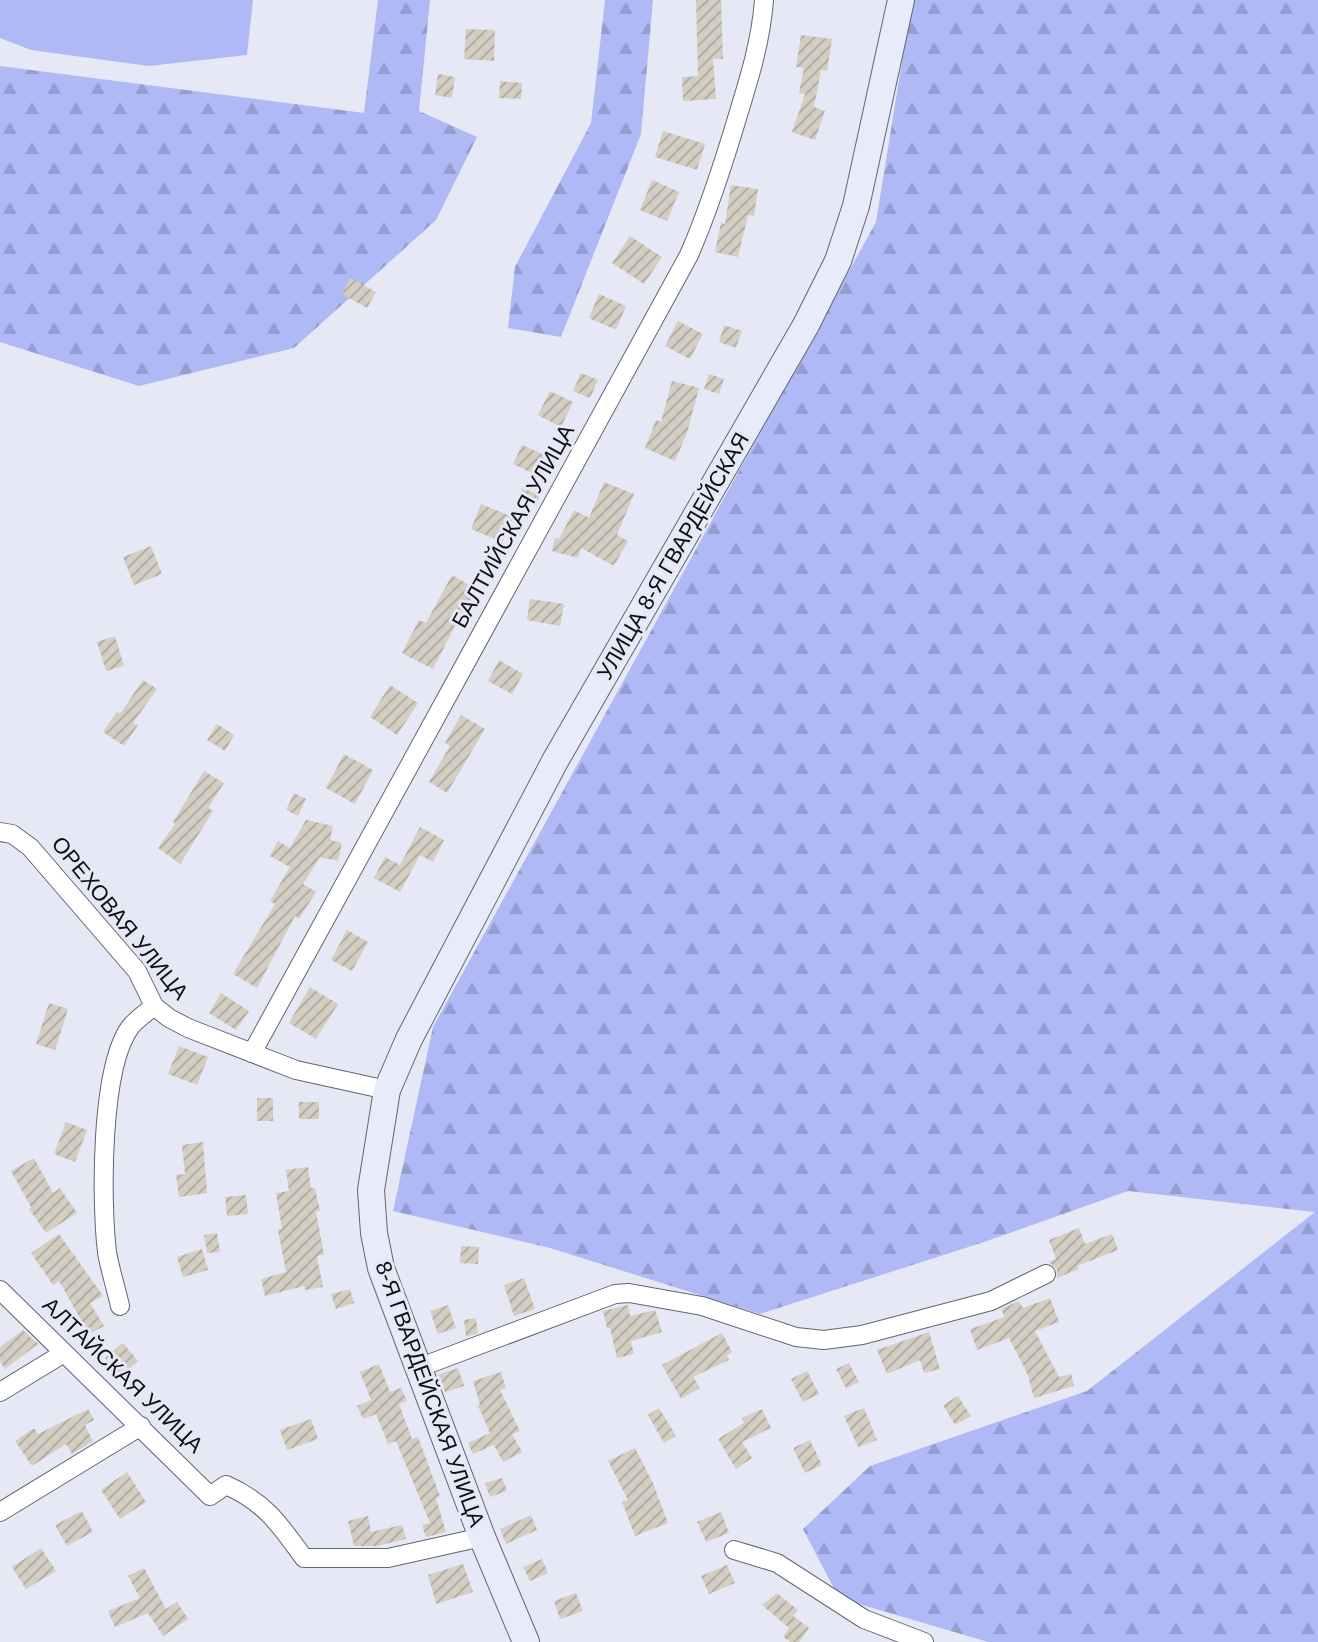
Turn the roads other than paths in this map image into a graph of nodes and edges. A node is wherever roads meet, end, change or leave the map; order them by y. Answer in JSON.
{"nodes":[{"id":1,"x":764,"y":0,"type":"edge"},
{"id":2,"x":901,"y":0,"type":"edge"},
{"id":3,"x":0,"y":832,"type":"edge"},
{"id":4,"x":154,"y":1006,"type":"junction"},
{"id":5,"x":252,"y":1053,"type":"junction"},
{"id":6,"x":387,"y":1090,"type":"junction"},
{"id":7,"x":1046,"y":1274,"type":"dead end"},
{"id":8,"x":0,"y":1290,"type":"edge"},
{"id":9,"x":120,"y":1306,"type":"dead end"},
{"id":10,"x":64,"y":1353,"type":"junction"},
{"id":11,"x":418,"y":1368,"type":"junction"},
{"id":12,"x":0,"y":1392,"type":"edge"},
{"id":13,"x":141,"y":1426,"type":"junction"},
{"id":14,"x":0,"y":1512,"type":"edge"},
{"id":15,"x":482,"y":1537,"type":"junction"},
{"id":16,"x":734,"y":1550,"type":"dead end"},
{"id":17,"x":526,"y":1642,"type":"edge"},
{"id":18,"x":924,"y":1642,"type":"edge"}],
"edges":[{"from":1,"to":5,"type":"street","name":"БАЛТИЙСКАЯ УЛИЦА"},
{"from":2,"to":6,"type":"street","name":"УЛИЦА 8-Я ГВАРДЕЙСКАЯ"},
{"from":3,"to":4,"type":"street","name":"ОРЕХОВАЯ УЛИЦА"},
{"from":4,"to":5,"type":"street","name":"ОРЕХОВАЯ УЛИЦА"},
{"from":4,"to":9,"type":"street"},
{"from":5,"to":6,"type":"street","name":"ОРЕХОВАЯ УЛИЦА"},
{"from":6,"to":11,"type":"street","name":"8-Я ГВАРДЕЙСКАЯ УЛИЦА"},
{"from":7,"to":11,"type":"street"},
{"from":8,"to":10,"type":"street","name":"АЛТАЙСКАЯ УЛИЦА"},
{"from":10,"to":12,"type":"street"},
{"from":10,"to":13,"type":"street","name":"АЛТАЙСКАЯ УЛИЦА"},
{"from":11,"to":15,"type":"street","name":"8-Я ГВАРДЕЙСКАЯ УЛИЦА"},
{"from":13,"to":14,"type":"street"},
{"from":13,"to":15,"type":"street","name":"АЛТАЙСКАЯ УЛИЦА"},
{"from":15,"to":17,"type":"street","name":"8-Я ГВАРДЕЙСКАЯ УЛИЦА"},
{"from":16,"to":18,"type":"street"}]}
